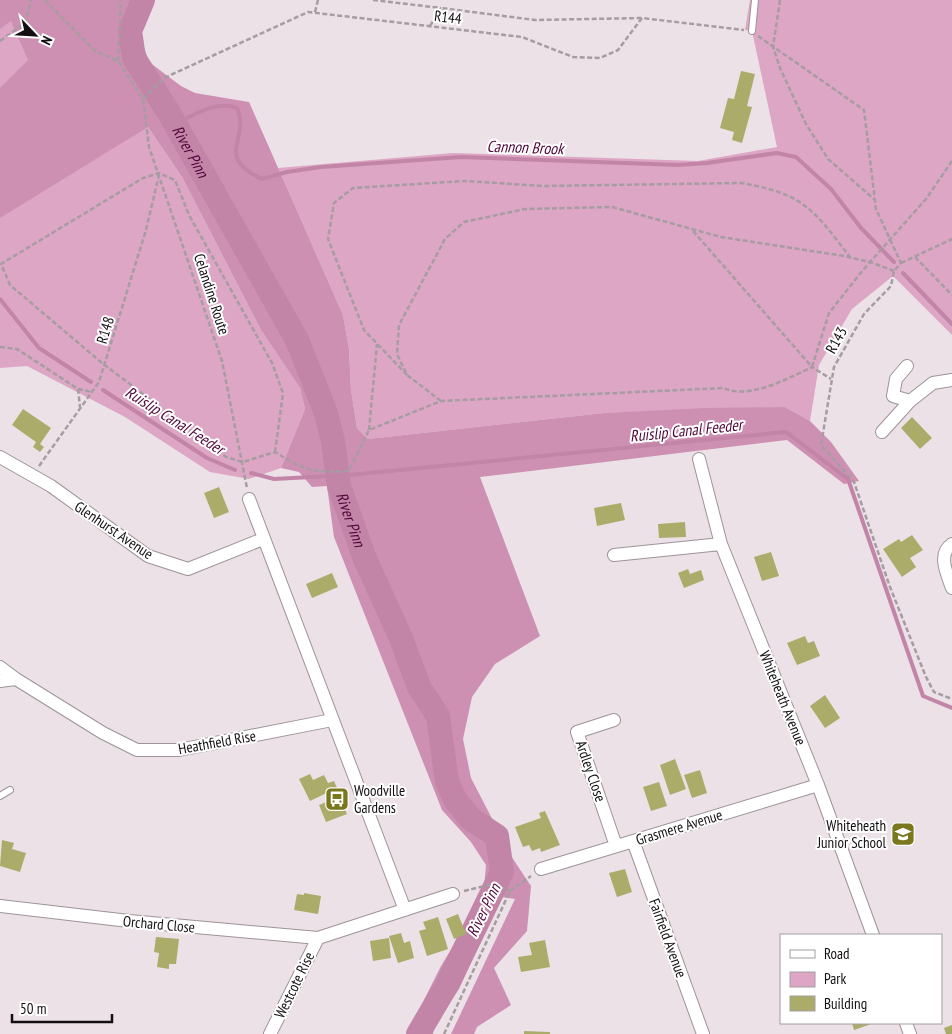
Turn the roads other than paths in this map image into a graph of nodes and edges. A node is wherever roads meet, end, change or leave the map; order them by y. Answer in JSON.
{"nodes":[{"id":1,"x":755,"y":0,"type":"edge"},
{"id":2,"x":752,"y":31,"type":"road end"},
{"id":3,"x":908,"y":366,"type":"dead end"},
{"id":4,"x":952,"y":380,"type":"edge"},
{"id":5,"x":910,"y":401,"type":"junction"},
{"id":6,"x":882,"y":432,"type":"dead end"},
{"id":7,"x":0,"y":457,"type":"edge"},
{"id":8,"x":699,"y":459,"type":"dead end"},
{"id":9,"x":248,"y":500,"type":"road end"},
{"id":10,"x":263,"y":539,"type":"junction"},
{"id":11,"x":721,"y":544,"type":"junction"},
{"id":12,"x":952,"y":544,"type":"edge"},
{"id":13,"x":614,"y":555,"type":"dead end"},
{"id":14,"x":952,"y":588,"type":"edge"},
{"id":15,"x":0,"y":666,"type":"edge"},
{"id":16,"x":16,"y":679,"type":"junction"},
{"id":17,"x":0,"y":681,"type":"edge"},
{"id":18,"x":332,"y":720,"type":"junction"},
{"id":19,"x":614,"y":720,"type":"dead end"},
{"id":20,"x":818,"y":785,"type":"junction"},
{"id":21,"x":10,"y":790,"type":"dead end"},
{"id":22,"x":0,"y":796,"type":"edge"},
{"id":23,"x":633,"y":841,"type":"junction"},
{"id":24,"x":616,"y":846,"type":"junction"},
{"id":25,"x":541,"y":870,"type":"road end"},
{"id":26,"x":453,"y":894,"type":"road end"},
{"id":27,"x":0,"y":906,"type":"edge"},
{"id":28,"x":405,"y":910,"type":"junction"},
{"id":29,"x":874,"y":934,"type":"edge"},
{"id":30,"x":318,"y":938,"type":"junction"},
{"id":31,"x":270,"y":1034,"type":"edge"},
{"id":32,"x":703,"y":1034,"type":"edge"}],
"edges":[{"from":1,"to":2,"type":"lane"},
{"from":3,"to":5,"type":"street"},
{"from":4,"to":5,"type":"street"},
{"from":5,"to":6,"type":"street"},
{"from":7,"to":10,"type":"street","name":"Glenhurst Avenue"},
{"from":8,"to":11,"type":"street","name":"Whiteheath Avenue"},
{"from":9,"to":10,"type":"street"},
{"from":10,"to":18,"type":"street"},
{"from":11,"to":13,"type":"street"},
{"from":11,"to":20,"type":"street","name":"Whiteheath Avenue"},
{"from":12,"to":14,"type":"street"},
{"from":15,"to":16,"type":"street"},
{"from":16,"to":17,"type":"street"},
{"from":16,"to":18,"type":"street","name":"Heathfield Rise"},
{"from":18,"to":28,"type":"street"},
{"from":19,"to":24,"type":"street","name":"Ardley Close"},
{"from":20,"to":23,"type":"street","name":"Grasmere Avenue"},
{"from":20,"to":29,"type":"street","name":"Whiteheath Avenue"},
{"from":21,"to":22,"type":"lane"},
{"from":23,"to":24,"type":"street","name":"Grasmere Avenue"},
{"from":23,"to":32,"type":"street","name":"Fairfield Avenue"},
{"from":24,"to":25,"type":"street","name":"Grasmere Avenue"},
{"from":26,"to":28,"type":"street"},
{"from":27,"to":30,"type":"street","name":"Orchard Close"},
{"from":28,"to":30,"type":"street","name":"Westcote Rise"},
{"from":30,"to":31,"type":"street","name":"Westcote Rise"}]}
